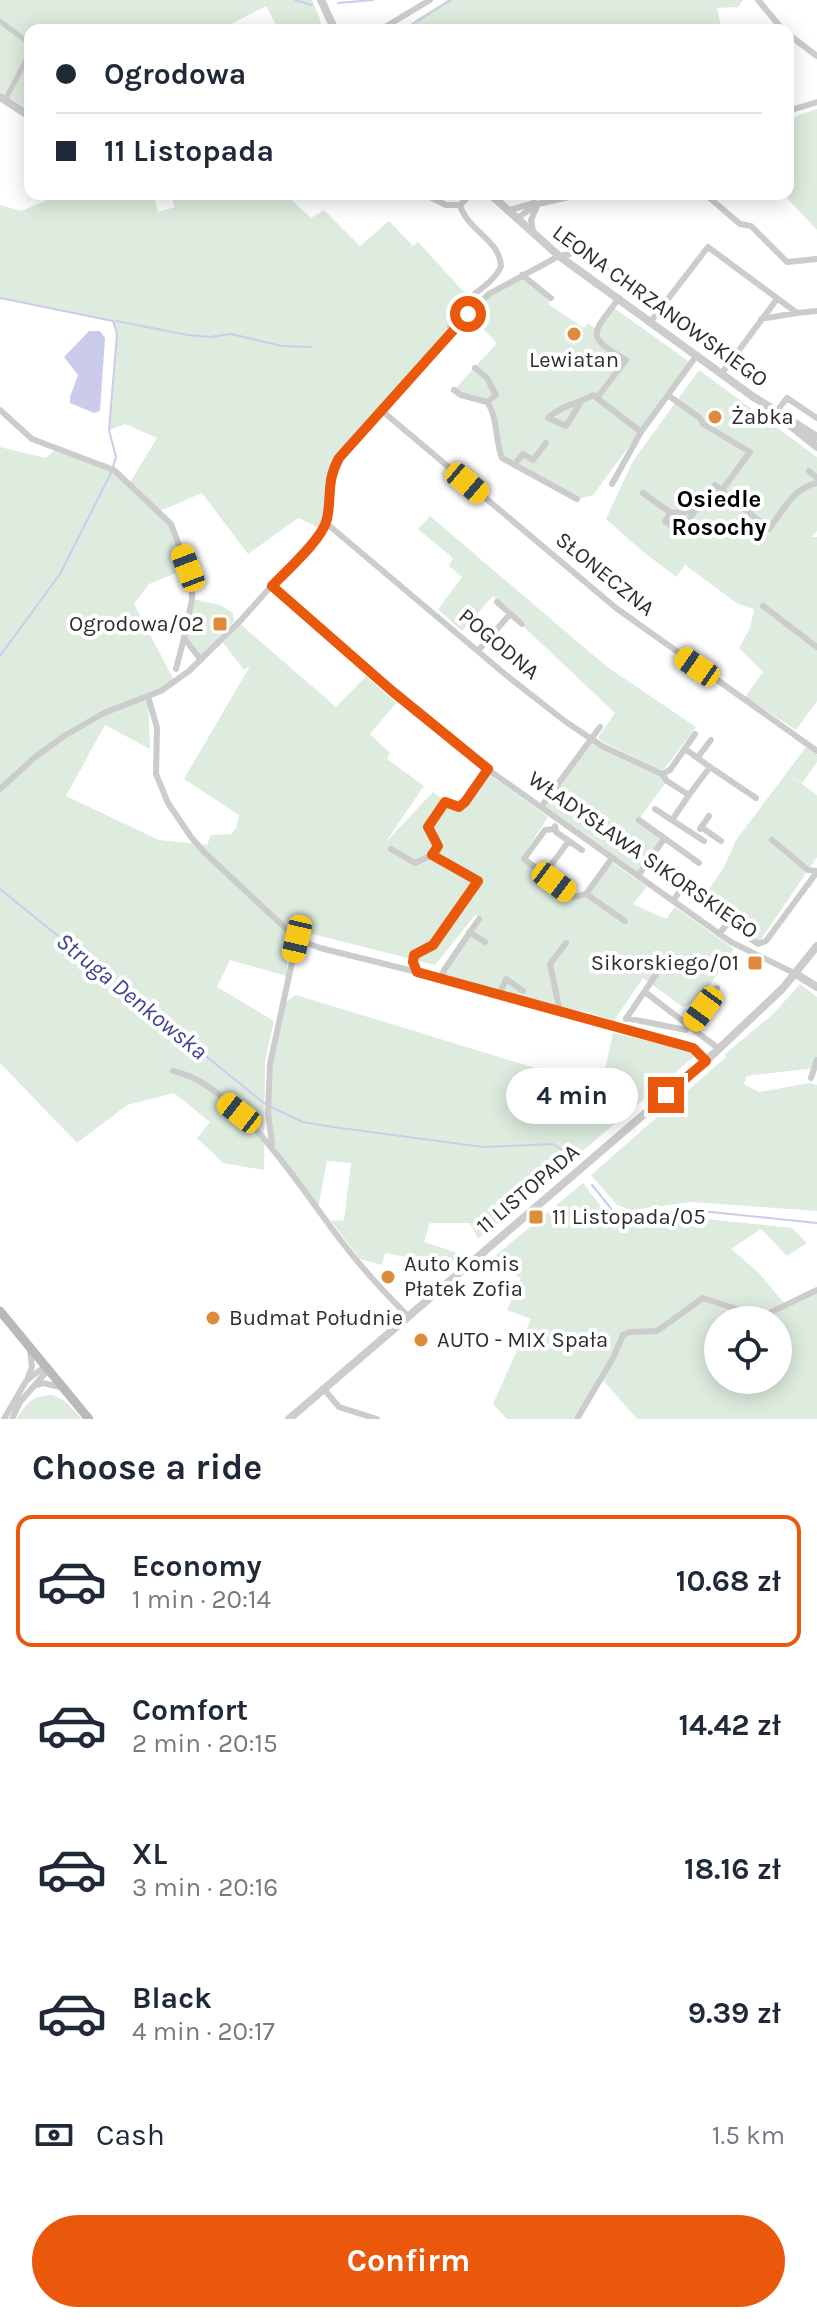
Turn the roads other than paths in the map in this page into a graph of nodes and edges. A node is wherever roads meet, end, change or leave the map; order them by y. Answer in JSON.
{"nodes":[{"id":1,"x":321,"y":0,"type":"edge"},
{"id":2,"x":430,"y":0,"type":"edge"},
{"id":3,"x":758,"y":0,"type":"edge"},
{"id":4,"x":0,"y":21,"type":"edge"},
{"id":5,"x":332,"y":24,"type":"edge"},
{"id":6,"x":390,"y":24,"type":"edge"},
{"id":7,"x":778,"y":24,"type":"edge"},
{"id":8,"x":24,"y":39,"type":"edge"},
{"id":9,"x":794,"y":39,"type":"edge"},
{"id":10,"x":817,"y":56,"type":"edge"},
{"id":11,"x":24,"y":63,"type":"edge"},
{"id":12,"x":2,"y":98,"type":"edge"},
{"id":13,"x":817,"y":102,"type":"edge"},
{"id":14,"x":794,"y":109,"type":"edge"},
{"id":15,"x":24,"y":112,"type":"edge"},
{"id":16,"x":436,"y":200,"type":"edge"},
{"id":17,"x":465,"y":200,"type":"edge"},
{"id":18,"x":496,"y":200,"type":"edge"},
{"id":19,"x":556,"y":200,"type":"edge"},
{"id":20,"x":712,"y":200,"type":"edge"},
{"id":21,"x":538,"y":204,"type":"junction"},
{"id":22,"x":460,"y":205,"type":"junction"},
{"id":23,"x":507,"y":211,"type":"junction"},
{"id":24,"x":516,"y":219,"type":"junction"},
{"id":25,"x":536,"y":237,"type":"junction"},
{"id":26,"x":559,"y":256,"type":"junction"},
{"id":27,"x":817,"y":259,"type":"edge"},
{"id":28,"x":522,"y":275,"type":"junction"},
{"id":29,"x":551,"y":298,"type":"dead end"},
{"id":30,"x":619,"y":298,"type":"junction"},
{"id":31,"x":777,"y":299,"type":"junction"},
{"id":32,"x":662,"y":307,"type":"junction"},
{"id":33,"x":817,"y":311,"type":"edge"},
{"id":34,"x":797,"y":313,"type":"junction"},
{"id":35,"x":761,"y":319,"type":"junction"},
{"id":36,"x":651,"y":321,"type":"junction"},
{"id":37,"x":453,"y":330,"type":"junction"},
{"id":38,"x":697,"y":355,"type":"junction"},
{"id":39,"x":733,"y":358,"type":"junction"},
{"id":40,"x":475,"y":368,"type":"dead end"},
{"id":41,"x":722,"y":373,"type":"junction"},
{"id":42,"x":454,"y":390,"type":"dead end"},
{"id":43,"x":669,"y":396,"type":"junction"},
{"id":44,"x":597,"y":398,"type":"junction"},
{"id":45,"x":487,"y":402,"type":"junction"},
{"id":46,"x":581,"y":402,"type":"junction"},
{"id":47,"x":0,"y":410,"type":"edge"},
{"id":48,"x":381,"y":410,"type":"junction"},
{"id":49,"x":776,"y":412,"type":"junction"},
{"id":50,"x":817,"y":418,"type":"edge"},
{"id":51,"x":641,"y":432,"type":"junction"},
{"id":52,"x":817,"y":437,"type":"edge"},
{"id":53,"x":546,"y":443,"type":"dead end"},
{"id":54,"x":817,"y":447,"type":"edge"},
{"id":55,"x":514,"y":465,"type":"junction"},
{"id":56,"x":809,"y":471,"type":"dead end"},
{"id":57,"x":817,"y":480,"type":"edge"},
{"id":58,"x":612,"y":484,"type":"dead end"},
{"id":59,"x":722,"y":490,"type":"junction"},
{"id":60,"x":643,"y":493,"type":"dead end"},
{"id":61,"x":577,"y":499,"type":"dead end"},
{"id":62,"x":695,"y":511,"type":"junction"},
{"id":63,"x":671,"y":513,"type":"junction"},
{"id":64,"x":324,"y":526,"type":"junction"},
{"id":65,"x":272,"y":586,"type":"junction"},
{"id":66,"x":497,"y":602,"type":"dead end"},
{"id":67,"x":763,"y":606,"type":"dead end"},
{"id":68,"x":510,"y":614,"type":"junction"},
{"id":69,"x":522,"y":624,"type":"dead end"},
{"id":70,"x":184,"y":638,"type":"junction"},
{"id":71,"x":817,"y":647,"type":"edge"},
{"id":72,"x":478,"y":651,"type":"junction"},
{"id":73,"x":201,"y":660,"type":"junction"},
{"id":74,"x":176,"y":669,"type":"dead end"},
{"id":75,"x":148,"y":696,"type":"junction"},
{"id":76,"x":600,"y":727,"type":"dead end"},
{"id":77,"x":695,"y":734,"type":"dead end"},
{"id":78,"x":590,"y":739,"type":"junction"},
{"id":79,"x":711,"y":740,"type":"dead end"},
{"id":80,"x":685,"y":749,"type":"junction"},
{"id":81,"x":817,"y":751,"type":"edge"},
{"id":82,"x":697,"y":758,"type":"junction"},
{"id":83,"x":710,"y":767,"type":"junction"},
{"id":84,"x":488,"y":769,"type":"junction"},
{"id":85,"x":662,"y":774,"type":"junction"},
{"id":86,"x":0,"y":789,"type":"edge"},
{"id":87,"x":689,"y":795,"type":"junction"},
{"id":88,"x":756,"y":798,"type":"dead end"},
{"id":89,"x":541,"y":807,"type":"junction"},
{"id":90,"x":655,"y":809,"type":"dead end"},
{"id":91,"x":709,"y":816,"type":"dead end"},
{"id":92,"x":559,"y":819,"type":"junction"},
{"id":93,"x":639,"y":820,"type":"dead end"},
{"id":94,"x":672,"y":820,"type":"junction"},
{"id":95,"x":701,"y":827,"type":"junction"},
{"id":96,"x":554,"y":829,"type":"junction"},
{"id":97,"x":695,"y":836,"type":"junction"},
{"id":98,"x":664,"y":839,"type":"junction"},
{"id":99,"x":772,"y":840,"type":"dead end"},
{"id":100,"x":569,"y":841,"type":"junction"},
{"id":101,"x":704,"y":841,"type":"dead end"},
{"id":102,"x":721,"y":841,"type":"dead end"},
{"id":103,"x":391,"y":849,"type":"dead end"},
{"id":104,"x":582,"y":850,"type":"dead end"},
{"id":105,"x":432,"y":855,"type":"junction"},
{"id":106,"x":612,"y":858,"type":"junction"},
{"id":107,"x":699,"y":863,"type":"dead end"},
{"id":108,"x":551,"y":865,"type":"dead end"},
{"id":109,"x":817,"y":871,"type":"edge"},
{"id":110,"x":638,"y":876,"type":"junction"},
{"id":111,"x":688,"y":879,"type":"dead end"},
{"id":112,"x":586,"y":894,"type":"junction"},
{"id":113,"x":673,"y":901,"type":"junction"},
{"id":114,"x":701,"y":901,"type":"dead end"},
{"id":115,"x":479,"y":919,"type":"dead end"},
{"id":116,"x":625,"y":921,"type":"dead end"},
{"id":117,"x":728,"y":923,"type":"junction"},
{"id":118,"x":469,"y":932,"type":"junction"},
{"id":119,"x":719,"y":934,"type":"junction"},
{"id":120,"x":297,"y":939,"type":"junction"},
{"id":121,"x":485,"y":942,"type":"dead end"},
{"id":122,"x":566,"y":943,"type":"dead end"},
{"id":123,"x":817,"y":946,"type":"edge"},
{"id":124,"x":667,"y":958,"type":"dead end"},
{"id":125,"x":417,"y":972,"type":"junction"},
{"id":126,"x":796,"y":974,"type":"junction"},
{"id":127,"x":441,"y":979,"type":"junction"},
{"id":128,"x":817,"y":987,"type":"edge"},
{"id":129,"x":717,"y":988,"type":"dead end"},
{"id":130,"x":523,"y":991,"type":"dead end"},
{"id":131,"x":645,"y":992,"type":"junction"},
{"id":132,"x":499,"y":995,"type":"junction"},
{"id":133,"x":560,"y":1012,"type":"junction"},
{"id":134,"x":626,"y":1018,"type":"junction"},
{"id":135,"x":691,"y":1026,"type":"junction"},
{"id":136,"x":621,"y":1029,"type":"junction"},
{"id":137,"x":719,"y":1049,"type":"junction"},
{"id":138,"x":703,"y":1057,"type":"junction"},
{"id":139,"x":817,"y":1060,"type":"edge"},
{"id":140,"x":173,"y":1071,"type":"dead end"},
{"id":141,"x":811,"y":1078,"type":"dead end"},
{"id":142,"x":272,"y":1145,"type":"junction"},
{"id":143,"x":817,"y":1290,"type":"edge"},
{"id":144,"x":0,"y":1311,"type":"edge"},
{"id":145,"x":407,"y":1315,"type":"junction"},
{"id":146,"x":30,"y":1349,"type":"junction"},
{"id":147,"x":46,"y":1369,"type":"junction"},
{"id":148,"x":29,"y":1384,"type":"junction"},
{"id":149,"x":60,"y":1387,"type":"junction"},
{"id":150,"x":323,"y":1388,"type":"junction"},
{"id":151,"x":339,"y":1407,"type":"junction"},
{"id":152,"x":4,"y":1419,"type":"edge"},
{"id":153,"x":12,"y":1419,"type":"edge"},
{"id":154,"x":89,"y":1419,"type":"edge"},
{"id":155,"x":289,"y":1419,"type":"edge"},
{"id":156,"x":341,"y":1419,"type":"edge"},
{"id":157,"x":377,"y":1419,"type":"edge"},
{"id":158,"x":577,"y":1419,"type":"edge"}],
"edges":[{"from":1,"to":5,"type":"street"},
{"from":2,"to":6,"type":"street"},
{"from":3,"to":7,"type":"street"},
{"from":4,"to":8,"type":"street"},
{"from":9,"to":10,"type":"street"},
{"from":11,"to":12,"type":"street"},
{"from":12,"to":15,"type":"street"},
{"from":13,"to":14,"type":"street"},
{"from":16,"to":22,"type":"street"},
{"from":17,"to":22,"type":"street"},
{"from":18,"to":23,"type":"street","name":"LEONA CHRZANOWSKIEGO"},
{"from":19,"to":21,"type":"street"},
{"from":20,"to":27,"type":"street"},
{"from":21,"to":23,"type":"street"},
{"from":21,"to":24,"type":"street"},
{"from":21,"to":25,"type":"street"},
{"from":22,"to":37,"type":"street"},
{"from":23,"to":24,"type":"street","name":"LEONA CHRZANOWSKIEGO"},
{"from":24,"to":25,"type":"street","name":"LEONA CHRZANOWSKIEGO"},
{"from":25,"to":26,"type":"street","name":"LEONA CHRZANOWSKIEGO"},
{"from":26,"to":28,"type":"street"},
{"from":26,"to":30,"type":"street","name":"LEONA CHRZANOWSKIEGO"},
{"from":26,"to":32,"type":"street"},
{"from":28,"to":29,"type":"street"},
{"from":28,"to":37,"type":"street"},
{"from":30,"to":36,"type":"street","name":"LEONA CHRZANOWSKIEGO"},
{"from":30,"to":44,"type":"street"},
{"from":31,"to":32,"type":"street"},
{"from":31,"to":34,"type":"street"},
{"from":31,"to":35,"type":"street"},
{"from":32,"to":36,"type":"street"},
{"from":32,"to":39,"type":"street"},
{"from":33,"to":34,"type":"street"},
{"from":34,"to":35,"type":"street"},
{"from":35,"to":39,"type":"street"},
{"from":36,"to":38,"type":"street","name":"LEONA CHRZANOWSKIEGO"},
{"from":37,"to":48,"type":"street"},
{"from":38,"to":41,"type":"street","name":"LEONA CHRZANOWSKIEGO"},
{"from":38,"to":43,"type":"street"},
{"from":39,"to":41,"type":"street"},
{"from":40,"to":45,"type":"street"},
{"from":41,"to":49,"type":"street","name":"LEONA CHRZANOWSKIEGO"},
{"from":42,"to":45,"type":"street"},
{"from":43,"to":51,"type":"street"},
{"from":43,"to":59,"type":"street"},
{"from":44,"to":46,"type":"street"},
{"from":44,"to":51,"type":"street"},
{"from":45,"to":55,"type":"street"},
{"from":46,"to":46,"type":"street"},
{"from":47,"to":70,"type":"street"},
{"from":48,"to":64,"type":"street"},
{"from":48,"to":81,"type":"street","name":"SŁONECZNA"},
{"from":49,"to":50,"type":"street"},
{"from":49,"to":52,"type":"street","name":"LEONA CHRZANOWSKIEGO"},
{"from":49,"to":54,"type":"street","name":"LEONA CHRZANOWSKIEGO"},
{"from":51,"to":58,"type":"street"},
{"from":53,"to":55,"type":"street"},
{"from":55,"to":61,"type":"street"},
{"from":56,"to":57,"type":"street"},
{"from":57,"to":59,"type":"street"},
{"from":59,"to":62,"type":"street"},
{"from":60,"to":63,"type":"street"},
{"from":62,"to":63,"type":"street"},
{"from":62,"to":63,"type":"street"},
{"from":64,"to":65,"type":"street"},
{"from":64,"to":72,"type":"street","name":"POGODNA"},
{"from":65,"to":73,"type":"street"},
{"from":65,"to":84,"type":"street","name":"WŁADYSŁAWA SIKORSKIEGO"},
{"from":66,"to":68,"type":"street"},
{"from":67,"to":71,"type":"street"},
{"from":68,"to":69,"type":"street"},
{"from":68,"to":72,"type":"street"},
{"from":70,"to":73,"type":"street"},
{"from":70,"to":74,"type":"street"},
{"from":72,"to":78,"type":"street","name":"POGODNA"},
{"from":73,"to":75,"type":"street"},
{"from":75,"to":86,"type":"street"},
{"from":75,"to":120,"type":"street"},
{"from":76,"to":78,"type":"street"},
{"from":77,"to":80,"type":"street"},
{"from":78,"to":85,"type":"street","name":"POGODNA"},
{"from":78,"to":89,"type":"street"},
{"from":79,"to":82,"type":"street"},
{"from":80,"to":82,"type":"street"},
{"from":80,"to":85,"type":"street"},
{"from":82,"to":83,"type":"street"},
{"from":83,"to":87,"type":"street"},
{"from":83,"to":88,"type":"street"},
{"from":84,"to":89,"type":"street","name":"WŁADYSŁAWA SIKORSKIEGO"},
{"from":84,"to":105,"type":"street"},
{"from":85,"to":87,"type":"street","name":"POGODNA"},
{"from":87,"to":94,"type":"street"},
{"from":89,"to":92,"type":"street","name":"WŁADYSŁAWA SIKORSKIEGO"},
{"from":90,"to":94,"type":"street"},
{"from":91,"to":95,"type":"street"},
{"from":92,"to":96,"type":"street"},
{"from":92,"to":106,"type":"street","name":"WŁADYSŁAWA SIKORSKIEGO"},
{"from":93,"to":98,"type":"street"},
{"from":94,"to":97,"type":"street"},
{"from":95,"to":97,"type":"street"},
{"from":95,"to":102,"type":"street"},
{"from":96,"to":100,"type":"street"},
{"from":96,"to":112,"type":"street"},
{"from":97,"to":101,"type":"street"},
{"from":98,"to":107,"type":"street"},
{"from":98,"to":110,"type":"street"},
{"from":99,"to":109,"type":"street"},
{"from":100,"to":104,"type":"street"},
{"from":100,"to":108,"type":"street"},
{"from":103,"to":105,"type":"street"},
{"from":105,"to":125,"type":"street"},
{"from":106,"to":110,"type":"street","name":"WŁADYSŁAWA SIKORSKIEGO"},
{"from":106,"to":112,"type":"street"},
{"from":109,"to":117,"type":"street"},
{"from":110,"to":113,"type":"street","name":"WŁADYSŁAWA SIKORSKIEGO"},
{"from":111,"to":113,"type":"street"},
{"from":112,"to":116,"type":"street"},
{"from":113,"to":119,"type":"street","name":"WŁADYSŁAWA SIKORSKIEGO"},
{"from":114,"to":117,"type":"street"},
{"from":115,"to":118,"type":"street"},
{"from":117,"to":119,"type":"street"},
{"from":118,"to":121,"type":"street"},
{"from":118,"to":127,"type":"street"},
{"from":119,"to":126,"type":"street","name":"WŁADYSŁAWA SIKORSKIEGO"},
{"from":120,"to":125,"type":"street"},
{"from":120,"to":142,"type":"street"},
{"from":122,"to":133,"type":"street"},
{"from":123,"to":126,"type":"street","name":"11 LISTOPADA"},
{"from":124,"to":131,"type":"street"},
{"from":125,"to":127,"type":"street"},
{"from":126,"to":128,"type":"street","name":"WŁADYSŁAWA SIKORSKIEGO"},
{"from":126,"to":137,"type":"street","name":"11 LISTOPADA"},
{"from":127,"to":132,"type":"street"},
{"from":129,"to":135,"type":"street"},
{"from":130,"to":132,"type":"street"},
{"from":131,"to":134,"type":"street"},
{"from":131,"to":135,"type":"street"},
{"from":132,"to":133,"type":"street"},
{"from":133,"to":136,"type":"street"},
{"from":134,"to":135,"type":"street"},
{"from":134,"to":136,"type":"street"},
{"from":135,"to":137,"type":"street"},
{"from":136,"to":138,"type":"street"},
{"from":137,"to":138,"type":"street","name":"11 LISTOPADA"},
{"from":138,"to":145,"type":"street","name":"11 LISTOPADA"},
{"from":139,"to":141,"type":"street"},
{"from":140,"to":142,"type":"street"},
{"from":142,"to":145,"type":"street"},
{"from":143,"to":158,"type":"street"},
{"from":144,"to":146,"type":"main road"},
{"from":145,"to":150,"type":"street","name":"11 LISTOPADA"},
{"from":146,"to":147,"type":"main road"},
{"from":146,"to":148,"type":"street"},
{"from":147,"to":148,"type":"street"},
{"from":147,"to":149,"type":"main road"},
{"from":148,"to":149,"type":"street"},
{"from":148,"to":152,"type":"street"},
{"from":148,"to":153,"type":"street"},
{"from":149,"to":154,"type":"main road"},
{"from":150,"to":151,"type":"street"},
{"from":150,"to":155,"type":"street","name":"11 LISTOPADA"},
{"from":151,"to":156,"type":"street"},
{"from":151,"to":157,"type":"street"}]}
